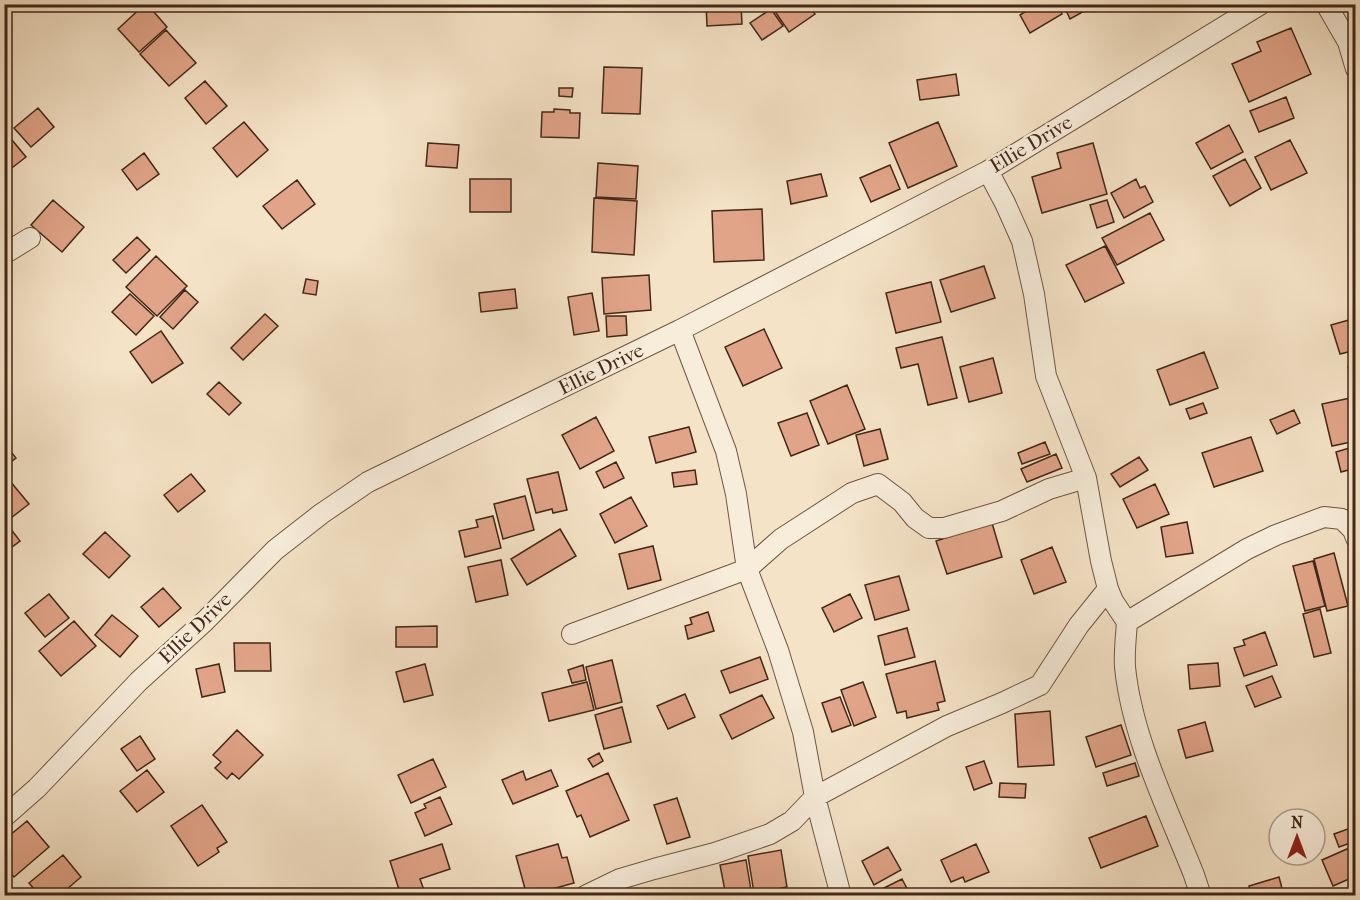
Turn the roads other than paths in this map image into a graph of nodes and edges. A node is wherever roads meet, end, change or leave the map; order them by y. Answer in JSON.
{"nodes":[{"id":1,"x":1261,"y":4,"type":"edge"},
{"id":2,"x":1326,"y":4,"type":"edge"},
{"id":3,"x":1356,"y":69,"type":"edge"},
{"id":4,"x":988,"y":171,"type":"junction"},
{"id":5,"x":30,"y":238,"type":"dead end"},
{"id":6,"x":4,"y":254,"type":"edge"},
{"id":7,"x":680,"y":330,"type":"junction"},
{"id":8,"x":1086,"y":478,"type":"junction"},
{"id":9,"x":1356,"y":538,"type":"edge"},
{"id":10,"x":747,"y":569,"type":"junction"},
{"id":11,"x":1108,"y":588,"type":"junction"},
{"id":12,"x":1127,"y":622,"type":"junction"},
{"id":13,"x":572,"y":634,"type":"dead end"},
{"id":14,"x":815,"y":797,"type":"junction"},
{"id":15,"x":4,"y":817,"type":"edge"},
{"id":16,"x":585,"y":896,"type":"edge"},
{"id":17,"x":841,"y":896,"type":"edge"},
{"id":18,"x":1201,"y":896,"type":"edge"}],
"edges":[{"from":1,"to":4,"type":"street","name":"Ellie Drive"},
{"from":2,"to":3,"type":"street"},
{"from":4,"to":7,"type":"street","name":"Ellie Drive"},
{"from":4,"to":8,"type":"street"},
{"from":5,"to":6,"type":"street"},
{"from":7,"to":10,"type":"street"},
{"from":7,"to":15,"type":"street","name":"Ellie Drive"},
{"from":8,"to":10,"type":"street"},
{"from":8,"to":11,"type":"street"},
{"from":9,"to":12,"type":"street"},
{"from":10,"to":13,"type":"street"},
{"from":10,"to":14,"type":"street"},
{"from":11,"to":12,"type":"street"},
{"from":11,"to":14,"type":"street"},
{"from":12,"to":18,"type":"street"},
{"from":14,"to":16,"type":"street"},
{"from":14,"to":17,"type":"street"}]}
